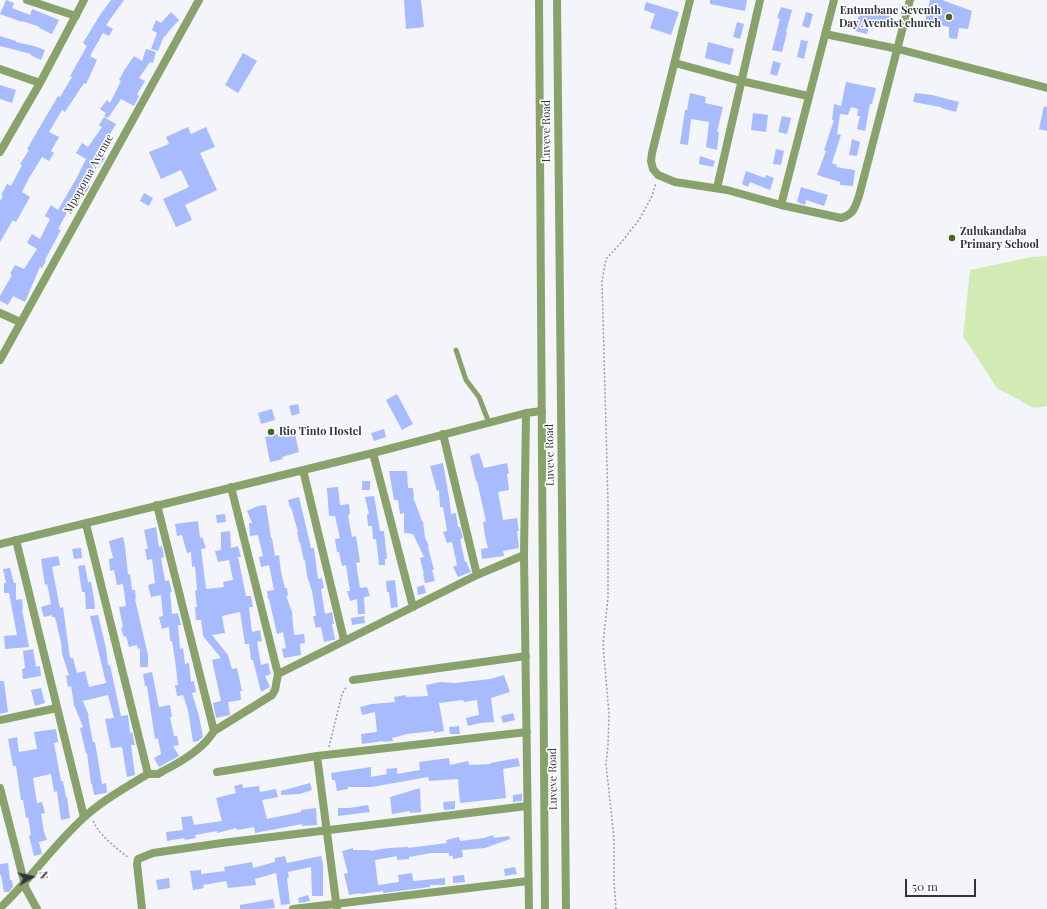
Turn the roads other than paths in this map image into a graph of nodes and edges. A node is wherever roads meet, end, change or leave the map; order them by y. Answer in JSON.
{"nodes":[{"id":1,"x":27,"y":0,"type":"edge"},
{"id":2,"x":84,"y":0,"type":"edge"},
{"id":3,"x":199,"y":0,"type":"edge"},
{"id":4,"x":539,"y":0,"type":"edge"},
{"id":5,"x":557,"y":0,"type":"edge"},
{"id":6,"x":690,"y":0,"type":"edge"},
{"id":7,"x":760,"y":0,"type":"edge"},
{"id":8,"x":834,"y":0,"type":"edge"},
{"id":9,"x":910,"y":0,"type":"edge"},
{"id":10,"x":76,"y":16,"type":"junction"},
{"id":11,"x":825,"y":34,"type":"junction"},
{"id":12,"x":898,"y":49,"type":"junction"},
{"id":13,"x":675,"y":63,"type":"junction"},
{"id":14,"x":0,"y":69,"type":"edge"},
{"id":15,"x":741,"y":81,"type":"junction"},
{"id":16,"x":40,"y":83,"type":"junction"},
{"id":17,"x":1047,"y":88,"type":"edge"},
{"id":18,"x":808,"y":96,"type":"junction"},
{"id":19,"x":0,"y":150,"type":"edge"},
{"id":20,"x":717,"y":188,"type":"junction"},
{"id":21,"x":781,"y":205,"type":"junction"},
{"id":22,"x":0,"y":313,"type":"edge"},
{"id":23,"x":20,"y":322,"type":"junction"},
{"id":24,"x":456,"y":350,"type":"dead end"},
{"id":25,"x":0,"y":360,"type":"edge"},
{"id":26,"x":542,"y":411,"type":"junction"},
{"id":27,"x":526,"y":413,"type":"junction"},
{"id":28,"x":489,"y":423,"type":"junction"},
{"id":29,"x":443,"y":434,"type":"junction"},
{"id":30,"x":373,"y":453,"type":"junction"},
{"id":31,"x":303,"y":470,"type":"junction"},
{"id":32,"x":231,"y":487,"type":"junction"},
{"id":33,"x":157,"y":506,"type":"junction"},
{"id":34,"x":86,"y":524,"type":"junction"},
{"id":35,"x":16,"y":540,"type":"junction"},
{"id":36,"x":0,"y":544,"type":"edge"},
{"id":37,"x":524,"y":555,"type":"junction"},
{"id":38,"x":477,"y":575,"type":"junction"},
{"id":39,"x":413,"y":607,"type":"junction"},
{"id":40,"x":344,"y":640,"type":"junction"},
{"id":41,"x":526,"y":656,"type":"junction"},
{"id":42,"x":278,"y":674,"type":"junction"},
{"id":43,"x":353,"y":680,"type":"road end"},
{"id":44,"x":58,"y":708,"type":"junction"},
{"id":45,"x":0,"y":720,"type":"edge"},
{"id":46,"x":214,"y":731,"type":"junction"},
{"id":47,"x":527,"y":732,"type":"junction"},
{"id":48,"x":317,"y":756,"type":"junction"},
{"id":49,"x":217,"y":772,"type":"dead end"},
{"id":50,"x":148,"y":774,"type":"junction"},
{"id":51,"x":0,"y":788,"type":"edge"},
{"id":52,"x":527,"y":806,"type":"junction"},
{"id":53,"x":87,"y":815,"type":"junction"},
{"id":54,"x":326,"y":830,"type":"junction"},
{"id":55,"x":528,"y":880,"type":"junction"},
{"id":56,"x":24,"y":884,"type":"junction"},
{"id":57,"x":336,"y":906,"type":"edge"},
{"id":58,"x":0,"y":908,"type":"edge"},
{"id":59,"x":37,"y":909,"type":"edge"},
{"id":60,"x":142,"y":909,"type":"edge"},
{"id":61,"x":293,"y":909,"type":"edge"},
{"id":62,"x":529,"y":909,"type":"edge"},
{"id":63,"x":545,"y":909,"type":"edge"},
{"id":64,"x":566,"y":909,"type":"edge"}],
"edges":[{"from":1,"to":10,"type":"street"},
{"from":2,"to":10,"type":"street"},
{"from":3,"to":23,"type":"street","name":"Mpopoma Avenue"},
{"from":4,"to":26,"type":"street","name":"Luveve Road"},
{"from":5,"to":64,"type":"street","name":"Luveve Road"},
{"from":6,"to":13,"type":"street"},
{"from":7,"to":15,"type":"street"},
{"from":8,"to":11,"type":"street"},
{"from":9,"to":12,"type":"street"},
{"from":10,"to":16,"type":"street"},
{"from":11,"to":12,"type":"street"},
{"from":11,"to":18,"type":"street"},
{"from":12,"to":17,"type":"street"},
{"from":12,"to":21,"type":"street"},
{"from":13,"to":15,"type":"street"},
{"from":13,"to":20,"type":"street"},
{"from":14,"to":16,"type":"street"},
{"from":15,"to":18,"type":"street"},
{"from":15,"to":20,"type":"street"},
{"from":16,"to":19,"type":"street"},
{"from":18,"to":21,"type":"street"},
{"from":20,"to":21,"type":"street"},
{"from":22,"to":23,"type":"street"},
{"from":23,"to":25,"type":"street","name":"Mpopoma Avenue"},
{"from":24,"to":28,"type":"lane"},
{"from":26,"to":27,"type":"street"},
{"from":26,"to":63,"type":"street","name":"Luveve Road"},
{"from":27,"to":28,"type":"street"},
{"from":27,"to":37,"type":"street"},
{"from":28,"to":29,"type":"street"},
{"from":29,"to":30,"type":"street"},
{"from":29,"to":38,"type":"street"},
{"from":30,"to":31,"type":"street"},
{"from":30,"to":39,"type":"street"},
{"from":31,"to":32,"type":"street"},
{"from":31,"to":40,"type":"street"},
{"from":32,"to":33,"type":"street"},
{"from":32,"to":42,"type":"street"},
{"from":33,"to":34,"type":"street"},
{"from":33,"to":46,"type":"street"},
{"from":34,"to":35,"type":"street"},
{"from":34,"to":50,"type":"street"},
{"from":35,"to":36,"type":"street"},
{"from":35,"to":44,"type":"street"},
{"from":37,"to":38,"type":"street"},
{"from":37,"to":41,"type":"street"},
{"from":38,"to":39,"type":"street"},
{"from":39,"to":40,"type":"street"},
{"from":40,"to":42,"type":"street"},
{"from":41,"to":43,"type":"street"},
{"from":41,"to":47,"type":"street"},
{"from":42,"to":46,"type":"street"},
{"from":44,"to":45,"type":"street"},
{"from":44,"to":53,"type":"street"},
{"from":46,"to":50,"type":"street"},
{"from":47,"to":48,"type":"street"},
{"from":47,"to":52,"type":"street"},
{"from":48,"to":49,"type":"street"},
{"from":48,"to":54,"type":"street"},
{"from":50,"to":53,"type":"street"},
{"from":51,"to":56,"type":"street"},
{"from":52,"to":54,"type":"street"},
{"from":52,"to":55,"type":"street"},
{"from":53,"to":56,"type":"street"},
{"from":54,"to":57,"type":"street"},
{"from":54,"to":60,"type":"street"},
{"from":55,"to":57,"type":"street"},
{"from":55,"to":62,"type":"street"},
{"from":56,"to":58,"type":"street"},
{"from":56,"to":59,"type":"street"},
{"from":57,"to":61,"type":"street"}]}
